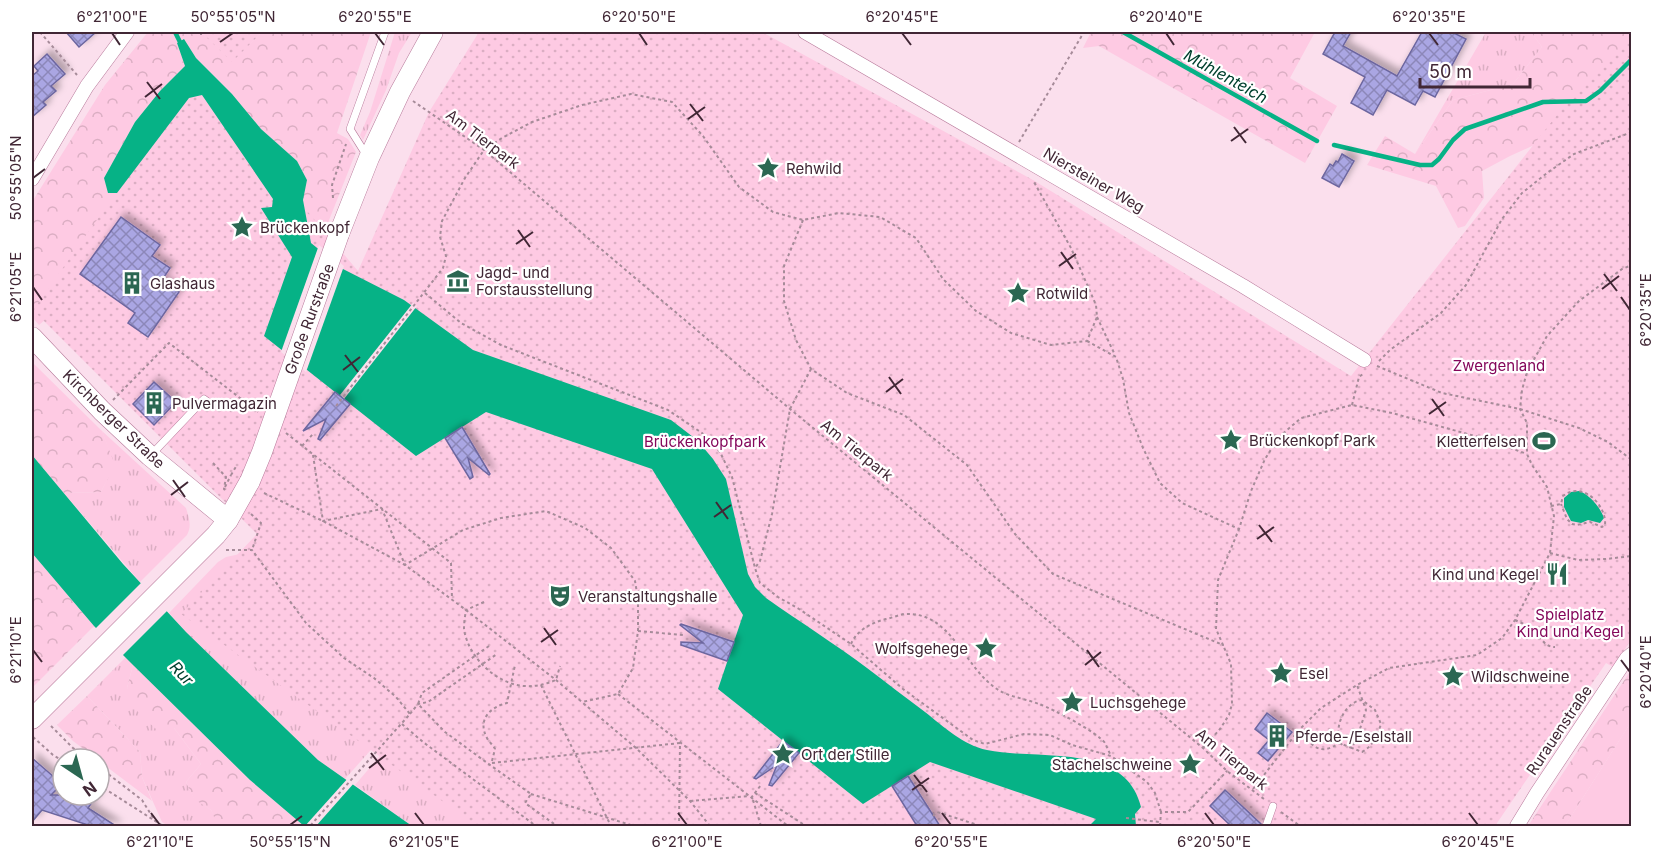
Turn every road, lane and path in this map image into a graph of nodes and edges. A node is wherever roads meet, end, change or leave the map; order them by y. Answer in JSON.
{"nodes":[{"id":1,"x":39,"y":32,"type":"edge"},
{"id":2,"x":127,"y":32,"type":"edge"},
{"id":3,"x":201,"y":32,"type":"edge"},
{"id":4,"x":385,"y":32,"type":"edge"},
{"id":5,"x":433,"y":32,"type":"edge"},
{"id":6,"x":805,"y":32,"type":"edge"},
{"id":7,"x":1084,"y":32,"type":"edge"},
{"id":8,"x":201,"y":37,"type":"dead end"},
{"id":9,"x":87,"y":86,"type":"junction"},
{"id":10,"x":400,"y":92,"type":"junction"},
{"id":11,"x":350,"y":129,"type":"junction"},
{"id":12,"x":1632,"y":132,"type":"edge"},
{"id":13,"x":484,"y":150,"type":"junction"},
{"id":14,"x":1013,"y":152,"type":"junction"},
{"id":15,"x":369,"y":158,"type":"junction"},
{"id":16,"x":1035,"y":164,"type":"junction"},
{"id":17,"x":32,"y":179,"type":"edge"},
{"id":18,"x":334,"y":207,"type":"dead end"},
{"id":19,"x":803,"y":220,"type":"junction"},
{"id":20,"x":1632,"y":265,"type":"edge"},
{"id":21,"x":424,"y":293,"type":"junction"},
{"id":22,"x":1097,"y":317,"type":"junction"},
{"id":23,"x":32,"y":338,"type":"edge"},
{"id":24,"x":1087,"y":341,"type":"junction"},
{"id":25,"x":1116,"y":357,"type":"junction"},
{"id":26,"x":1369,"y":362,"type":"junction"},
{"id":27,"x":1498,"y":364,"type":"dead end"},
{"id":28,"x":811,"y":369,"type":"junction"},
{"id":29,"x":1527,"y":372,"type":"junction"},
{"id":30,"x":208,"y":402,"type":"dead end"},
{"id":31,"x":1352,"y":405,"type":"junction"},
{"id":32,"x":336,"y":406,"type":"dead end"},
{"id":33,"x":790,"y":409,"type":"junction"},
{"id":34,"x":1520,"y":410,"type":"junction"},
{"id":35,"x":102,"y":411,"type":"junction"},
{"id":36,"x":265,"y":417,"type":"dead end"},
{"id":37,"x":284,"y":432,"type":"dead end"},
{"id":38,"x":313,"y":434,"type":"dead end"},
{"id":39,"x":302,"y":446,"type":"junction"},
{"id":40,"x":1527,"y":454,"type":"junction"},
{"id":41,"x":313,"y":455,"type":"junction"},
{"id":42,"x":150,"y":456,"type":"junction"},
{"id":43,"x":1632,"y":460,"type":"edge"},
{"id":44,"x":213,"y":463,"type":"dead end"},
{"id":45,"x":224,"y":474,"type":"dead end"},
{"id":46,"x":242,"y":486,"type":"junction"},
{"id":47,"x":224,"y":489,"type":"dead end"},
{"id":48,"x":1561,"y":504,"type":"junction"},
{"id":49,"x":1551,"y":506,"type":"junction"},
{"id":50,"x":382,"y":509,"type":"junction"},
{"id":51,"x":323,"y":521,"type":"junction"},
{"id":52,"x":222,"y":528,"type":"junction"},
{"id":53,"x":1239,"y":529,"type":"junction"},
{"id":54,"x":433,"y":549,"type":"junction"},
{"id":55,"x":234,"y":550,"type":"dead end"},
{"id":56,"x":252,"y":550,"type":"junction"},
{"id":57,"x":1550,"y":553,"type":"junction"},
{"id":58,"x":1632,"y":556,"type":"edge"},
{"id":59,"x":405,"y":565,"type":"junction"},
{"id":60,"x":755,"y":568,"type":"junction"},
{"id":61,"x":452,"y":599,"type":"junction"},
{"id":62,"x":484,"y":602,"type":"dead end"},
{"id":63,"x":466,"y":610,"type":"junction"},
{"id":64,"x":1515,"y":620,"type":"junction"},
{"id":65,"x":638,"y":631,"type":"junction"},
{"id":66,"x":683,"y":636,"type":"dead end"},
{"id":67,"x":850,"y":644,"type":"junction"},
{"id":68,"x":1223,"y":645,"type":"junction"},
{"id":69,"x":489,"y":646,"type":"dead end"},
{"id":70,"x":1555,"y":647,"type":"dead end"},
{"id":71,"x":497,"y":654,"type":"dead end"},
{"id":72,"x":1632,"y":654,"type":"edge"},
{"id":73,"x":476,"y":655,"type":"junction"},
{"id":74,"x":483,"y":664,"type":"junction"},
{"id":75,"x":515,"y":665,"type":"dead end"},
{"id":76,"x":560,"y":666,"type":"dead end"},
{"id":77,"x":556,"y":680,"type":"junction"},
{"id":78,"x":512,"y":683,"type":"junction"},
{"id":79,"x":541,"y":685,"type":"junction"},
{"id":80,"x":1357,"y":685,"type":"junction"},
{"id":81,"x":618,"y":694,"type":"junction"},
{"id":82,"x":1362,"y":700,"type":"junction"},
{"id":83,"x":582,"y":702,"type":"junction"},
{"id":84,"x":418,"y":704,"type":"junction"},
{"id":85,"x":410,"y":714,"type":"junction"},
{"id":86,"x":32,"y":719,"type":"edge"},
{"id":87,"x":401,"y":723,"type":"junction"},
{"id":88,"x":51,"y":726,"type":"dead end"},
{"id":89,"x":1299,"y":730,"type":"junction"},
{"id":90,"x":32,"y":736,"type":"edge"},
{"id":91,"x":680,"y":743,"type":"junction"},
{"id":92,"x":1342,"y":745,"type":"junction"},
{"id":93,"x":72,"y":747,"type":"edge"},
{"id":94,"x":636,"y":748,"type":"junction"},
{"id":95,"x":1203,"y":748,"type":"junction"},
{"id":96,"x":1352,"y":748,"type":"junction"},
{"id":97,"x":788,"y":752,"type":"dead end"},
{"id":98,"x":51,"y":754,"type":"edge"},
{"id":99,"x":575,"y":754,"type":"junction"},
{"id":100,"x":1111,"y":756,"type":"junction"},
{"id":101,"x":784,"y":757,"type":"dead end"},
{"id":102,"x":491,"y":764,"type":"junction"},
{"id":103,"x":1227,"y":771,"type":"junction"},
{"id":104,"x":111,"y":776,"type":"edge"},
{"id":105,"x":761,"y":785,"type":"dead end"},
{"id":106,"x":679,"y":790,"type":"junction"},
{"id":107,"x":1252,"y":790,"type":"junction"},
{"id":108,"x":111,"y":793,"type":"edge"},
{"id":109,"x":755,"y":793,"type":"junction"},
{"id":110,"x":531,"y":794,"type":"junction"},
{"id":111,"x":751,"y":798,"type":"junction"},
{"id":112,"x":690,"y":801,"type":"junction"},
{"id":113,"x":1273,"y":806,"type":"junction"},
{"id":114,"x":1161,"y":813,"type":"junction"},
{"id":115,"x":933,"y":816,"type":"dead end"},
{"id":116,"x":606,"y":818,"type":"junction"},
{"id":117,"x":1126,"y":818,"type":"dead end"},
{"id":118,"x":155,"y":821,"type":"junction"},
{"id":119,"x":1160,"y":822,"type":"junction"},
{"id":120,"x":163,"y":826,"type":"edge"},
{"id":121,"x":310,"y":826,"type":"edge"},
{"id":122,"x":536,"y":826,"type":"edge"},
{"id":123,"x":557,"y":826,"type":"edge"},
{"id":124,"x":611,"y":826,"type":"edge"},
{"id":125,"x":634,"y":826,"type":"edge"},
{"id":126,"x":679,"y":826,"type":"edge"},
{"id":127,"x":710,"y":826,"type":"edge"},
{"id":128,"x":761,"y":826,"type":"edge"},
{"id":129,"x":788,"y":826,"type":"edge"},
{"id":130,"x":806,"y":826,"type":"edge"},
{"id":131,"x":981,"y":826,"type":"edge"},
{"id":132,"x":1160,"y":826,"type":"edge"},
{"id":133,"x":1266,"y":826,"type":"edge"},
{"id":134,"x":1300,"y":826,"type":"edge"},
{"id":135,"x":1517,"y":826,"type":"edge"}],
"edges":[{"from":1,"to":9,"type":"path"},
{"from":2,"to":9,"type":"street"},
{"from":3,"to":8,"type":"path"},
{"from":4,"to":11,"type":"lane"},
{"from":5,"to":10,"type":"main road","name":"Große Rurstraße"},
{"from":6,"to":14,"type":"street","name":"Niersteiner Weg"},
{"from":7,"to":14,"type":"path"},
{"from":9,"to":17,"type":"street"},
{"from":10,"to":13,"type":"path","name":"Am Tierpark"},
{"from":10,"to":15,"type":"main road","name":"Große Rurstraße"},
{"from":11,"to":15,"type":"lane"},
{"from":11,"to":18,"type":"path"},
{"from":12,"to":26,"type":"path"},
{"from":13,"to":19,"type":"path"},
{"from":13,"to":21,"type":"path"},
{"from":13,"to":33,"type":"path","name":"Am Tierpark"},
{"from":14,"to":16,"type":"street","name":"Niersteiner Weg"},
{"from":15,"to":46,"type":"main road","name":"Große Rurstraße","bridge":true},
{"from":16,"to":22,"type":"path"},
{"from":16,"to":26,"type":"street","name":"Niersteiner Weg"},
{"from":19,"to":24,"type":"path"},
{"from":19,"to":28,"type":"path"},
{"from":20,"to":29,"type":"path"},
{"from":21,"to":32,"type":"path"},
{"from":21,"to":60,"type":"path"},
{"from":22,"to":24,"type":"path"},
{"from":22,"to":25,"type":"path"},
{"from":23,"to":35,"type":"main road","name":"Kirchberger Straße"},
{"from":24,"to":25,"type":"path"},
{"from":25,"to":53,"type":"path"},
{"from":26,"to":31,"type":"path"},
{"from":26,"to":34,"type":"path"},
{"from":27,"to":29,"type":"path"},
{"from":28,"to":33,"type":"path"},
{"from":28,"to":68,"type":"path"},
{"from":29,"to":34,"type":"path"},
{"from":30,"to":42,"type":"lane"},
{"from":31,"to":40,"type":"path"},
{"from":31,"to":53,"type":"path"},
{"from":33,"to":60,"type":"path"},
{"from":33,"to":95,"type":"path","name":"Am Tierpark"},
{"from":34,"to":40,"type":"path"},
{"from":34,"to":43,"type":"path"},
{"from":35,"to":36,"type":"path"},
{"from":35,"to":42,"type":"main road","name":"Kirchberger Straße"},
{"from":37,"to":39,"type":"path"},
{"from":38,"to":39,"type":"path"},
{"from":39,"to":41,"type":"path"},
{"from":40,"to":49,"type":"path"},
{"from":41,"to":50,"type":"path"},
{"from":41,"to":51,"type":"path"},
{"from":42,"to":52,"type":"main road","name":"Kirchberger Straße"},
{"from":44,"to":45,"type":"path"},
{"from":46,"to":47,"type":"path"},
{"from":46,"to":51,"type":"path"},
{"from":46,"to":52,"type":"main road","name":"Große Rurstraße"},
{"from":46,"to":56,"type":"path"},
{"from":48,"to":48,"type":"path"},
{"from":48,"to":49,"type":"path"},
{"from":49,"to":57,"type":"path"},
{"from":50,"to":51,"type":"path"},
{"from":50,"to":54,"type":"path"},
{"from":50,"to":59,"type":"path"},
{"from":51,"to":59,"type":"path"},
{"from":52,"to":86,"type":"main road","name":"Große Rurstraße"},
{"from":53,"to":68,"type":"path"},
{"from":54,"to":59,"type":"path"},
{"from":54,"to":61,"type":"path"},
{"from":54,"to":65,"type":"path"},
{"from":55,"to":56,"type":"path"},
{"from":56,"to":85,"type":"path"},
{"from":57,"to":58,"type":"path"},
{"from":57,"to":64,"type":"path"},
{"from":59,"to":61,"type":"path"},
{"from":60,"to":67,"type":"path"},
{"from":61,"to":63,"type":"path"},
{"from":62,"to":63,"type":"path"},
{"from":63,"to":73,"type":"path"},
{"from":63,"to":77,"type":"path"},
{"from":64,"to":70,"type":"path"},
{"from":64,"to":80,"type":"path"},
{"from":65,"to":66,"type":"path"},
{"from":65,"to":81,"type":"path"},
{"from":67,"to":100,"type":"path"},
{"from":67,"to":100,"type":"path"},
{"from":68,"to":95,"type":"path"},
{"from":69,"to":73,"type":"path"},
{"from":71,"to":74,"type":"path"},
{"from":72,"to":135,"type":"street","name":"Rurauenstraße"},
{"from":73,"to":74,"type":"path"},
{"from":73,"to":84,"type":"path"},
{"from":74,"to":78,"type":"path"},
{"from":74,"to":84,"type":"path"},
{"from":75,"to":78,"type":"path"},
{"from":76,"to":77,"type":"path"},
{"from":77,"to":79,"type":"path"},
{"from":77,"to":83,"type":"path"},
{"from":78,"to":79,"type":"path"},
{"from":78,"to":102,"type":"path"},
{"from":79,"to":99,"type":"path"},
{"from":80,"to":82,"type":"path"},
{"from":80,"to":89,"type":"path"},
{"from":81,"to":83,"type":"path"},
{"from":81,"to":91,"type":"path"},
{"from":82,"to":92,"type":"path"},
{"from":82,"to":96,"type":"path"},
{"from":82,"to":96,"type":"path"},
{"from":83,"to":94,"type":"path"},
{"from":84,"to":85,"type":"path"},
{"from":84,"to":102,"type":"path"},
{"from":85,"to":87,"type":"path"},
{"from":87,"to":121,"type":"path"},
{"from":87,"to":122,"type":"path"},
{"from":88,"to":93,"type":"path"},
{"from":89,"to":92,"type":"path"},
{"from":89,"to":107,"type":"path"},
{"from":90,"to":98,"type":"path"},
{"from":91,"to":94,"type":"path"},
{"from":91,"to":106,"type":"path"},
{"from":91,"to":111,"type":"path"},
{"from":92,"to":96,"type":"path"},
{"from":94,"to":99,"type":"path"},
{"from":94,"to":106,"type":"path"},
{"from":95,"to":103,"type":"path","name":"Am Tierpark"},
{"from":97,"to":101,"type":"path"},
{"from":99,"to":102,"type":"path"},
{"from":99,"to":116,"type":"path"},
{"from":100,"to":114,"type":"path"},
{"from":102,"to":110,"type":"path"},
{"from":103,"to":107,"type":"path","name":"Am Tierpark"},
{"from":103,"to":114,"type":"path"},
{"from":104,"to":118,"type":"path"},
{"from":105,"to":109,"type":"path"},
{"from":106,"to":112,"type":"path"},
{"from":106,"to":126,"type":"path"},
{"from":107,"to":113,"type":"path","name":"Am Tierpark"},
{"from":108,"to":118,"type":"path"},
{"from":109,"to":111,"type":"path"},
{"from":109,"to":130,"type":"path"},
{"from":110,"to":116,"type":"path"},
{"from":110,"to":123,"type":"path"},
{"from":111,"to":112,"type":"path"},
{"from":111,"to":128,"type":"path"},
{"from":111,"to":129,"type":"path"},
{"from":112,"to":127,"type":"path"},
{"from":113,"to":133,"type":"lane"},
{"from":113,"to":134,"type":"path","name":"Am Tierpark"},
{"from":114,"to":119,"type":"path"},
{"from":115,"to":131,"type":"path"},
{"from":116,"to":124,"type":"path"},
{"from":116,"to":125,"type":"path"},
{"from":117,"to":119,"type":"path"},
{"from":118,"to":120,"type":"path"},
{"from":119,"to":132,"type":"path"}]}
